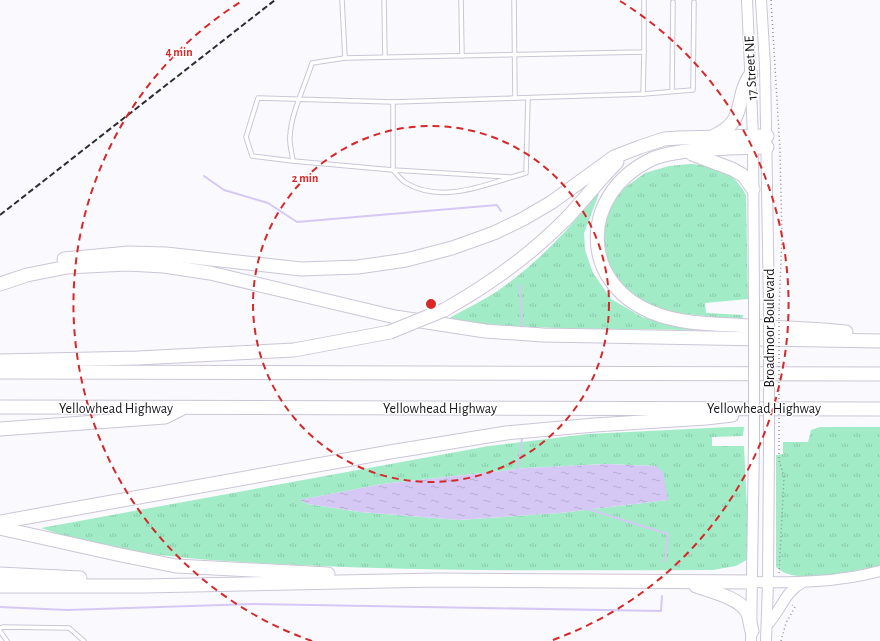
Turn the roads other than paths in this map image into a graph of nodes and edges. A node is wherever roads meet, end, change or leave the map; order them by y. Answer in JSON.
{"nodes":[{"id":1,"x":342,"y":0,"type":"edge"},
{"id":2,"x":384,"y":0,"type":"edge"},
{"id":3,"x":461,"y":0,"type":"edge"},
{"id":4,"x":514,"y":0,"type":"edge"},
{"id":5,"x":644,"y":0,"type":"edge"},
{"id":6,"x":747,"y":0,"type":"edge"},
{"id":7,"x":761,"y":0,"type":"edge"},
{"id":8,"x":673,"y":2,"type":"dead end"},
{"id":9,"x":694,"y":2,"type":"dead end"},
{"id":10,"x":644,"y":52,"type":"junction"},
{"id":11,"x":515,"y":55,"type":"junction"},
{"id":12,"x":462,"y":56,"type":"junction"},
{"id":13,"x":385,"y":57,"type":"junction"},
{"id":14,"x":346,"y":58,"type":"junction"},
{"id":15,"x":751,"y":74,"type":"junction"},
{"id":16,"x":672,"y":92,"type":"junction"},
{"id":17,"x":644,"y":94,"type":"junction"},
{"id":18,"x":515,"y":98,"type":"junction"},
{"id":19,"x":528,"y":98,"type":"junction"},
{"id":20,"x":300,"y":99,"type":"junction"},
{"id":21,"x":393,"y":102,"type":"junction"},
{"id":22,"x":710,"y":137,"type":"junction"},
{"id":23,"x":754,"y":142,"type":"junction"},
{"id":24,"x":767,"y":142,"type":"junction"},
{"id":25,"x":640,"y":147,"type":"junction"},
{"id":26,"x":684,"y":152,"type":"junction"},
{"id":27,"x":293,"y":161,"type":"junction"},
{"id":28,"x":393,"y":170,"type":"junction"},
{"id":29,"x":513,"y":177,"type":"junction"},
{"id":30,"x":753,"y":189,"type":"junction"},
{"id":31,"x":0,"y":280,"type":"edge"},
{"id":32,"x":0,"y":284,"type":"edge"},
{"id":33,"x":880,"y":336,"type":"edge"},
{"id":34,"x":880,"y":341,"type":"edge"},
{"id":35,"x":0,"y":361,"type":"edge"},
{"id":36,"x":0,"y":372,"type":"edge"},
{"id":37,"x":880,"y":374,"type":"edge"},
{"id":38,"x":184,"y":407,"type":"junction"},
{"id":39,"x":0,"y":408,"type":"edge"},
{"id":40,"x":781,"y":408,"type":"junction"},
{"id":41,"x":880,"y":409,"type":"edge"},
{"id":42,"x":0,"y":429,"type":"edge"},
{"id":43,"x":0,"y":522,"type":"edge"},
{"id":44,"x":0,"y":528,"type":"edge"},
{"id":45,"x":880,"y":571,"type":"edge"},
{"id":46,"x":0,"y":574,"type":"edge"},
{"id":47,"x":437,"y":580,"type":"junction"},
{"id":48,"x":685,"y":582,"type":"junction"},
{"id":49,"x":753,"y":582,"type":"junction"},
{"id":50,"x":773,"y":582,"type":"junction"},
{"id":51,"x":803,"y":582,"type":"junction"},
{"id":52,"x":175,"y":584,"type":"junction"},
{"id":53,"x":0,"y":586,"type":"edge"},
{"id":54,"x":767,"y":624,"type":"junction"},
{"id":55,"x":0,"y":630,"type":"edge"},
{"id":56,"x":751,"y":636,"type":"edge"},
{"id":57,"x":7,"y":641,"type":"edge"},
{"id":58,"x":84,"y":641,"type":"edge"},
{"id":59,"x":766,"y":641,"type":"edge"}],
"edges":[{"from":1,"to":14,"type":"lane"},
{"from":2,"to":13,"type":"lane"},
{"from":3,"to":12,"type":"lane"},
{"from":4,"to":11,"type":"lane"},
{"from":5,"to":10,"type":"lane"},
{"from":6,"to":15,"type":"main road","name":"17 Street NE"},
{"from":7,"to":24,"type":"main road","name":"17 Street NE"},
{"from":8,"to":16,"type":"lane"},
{"from":9,"to":16,"type":"lane"},
{"from":10,"to":11,"type":"lane"},
{"from":10,"to":17,"type":"lane"},
{"from":11,"to":12,"type":"lane"},
{"from":11,"to":18,"type":"lane"},
{"from":12,"to":13,"type":"lane"},
{"from":13,"to":14,"type":"lane"},
{"from":14,"to":20,"type":"lane"},
{"from":15,"to":22,"type":"highway"},
{"from":15,"to":23,"type":"main road","name":"17 Street NE"},
{"from":16,"to":17,"type":"lane"},
{"from":17,"to":19,"type":"lane"},
{"from":18,"to":19,"type":"lane"},
{"from":18,"to":21,"type":"lane"},
{"from":19,"to":29,"type":"lane"},
{"from":20,"to":21,"type":"lane"},
{"from":20,"to":27,"type":"lane"},
{"from":20,"to":27,"type":"lane"},
{"from":21,"to":28,"type":"lane"},
{"from":22,"to":23,"type":"highway"},
{"from":22,"to":25,"type":"highway"},
{"from":23,"to":24,"type":"highway"},
{"from":23,"to":26,"type":"highway"},
{"from":23,"to":30,"type":"main road","name":"Broadmoor Boulevard"},
{"from":24,"to":50,"type":"main road","name":"Broadmoor Boulevard","bridge":true},
{"from":25,"to":31,"type":"highway"},
{"from":25,"to":35,"type":"highway","bridge":true},
{"from":26,"to":30,"type":"highway"},
{"from":26,"to":33,"type":"highway"},
{"from":27,"to":28,"type":"lane"},
{"from":28,"to":29,"type":"lane"},
{"from":28,"to":29,"type":"lane"},
{"from":30,"to":49,"type":"main road","name":"Broadmoor Boulevard","bridge":true},
{"from":32,"to":34,"type":"highway"},
{"from":36,"to":37,"type":"highway"},
{"from":38,"to":39,"type":"highway","name":"Yellowhead Highway"},
{"from":38,"to":40,"type":"highway","name":"Yellowhead Highway"},
{"from":38,"to":42,"type":"highway"},
{"from":40,"to":41,"type":"highway","name":"Yellowhead Highway"},
{"from":40,"to":43,"type":"highway"},
{"from":44,"to":47,"type":"highway"},
{"from":45,"to":51,"type":"main road"},
{"from":46,"to":52,"type":"highway"},
{"from":47,"to":48,"type":"highway"},
{"from":47,"to":52,"type":"highway"},
{"from":48,"to":49,"type":"highway"},
{"from":48,"to":56,"type":"highway"},
{"from":49,"to":50,"type":"main road"},
{"from":49,"to":56,"type":"main road","name":"Broadmoor Boulevard"},
{"from":50,"to":51,"type":"main road"},
{"from":50,"to":54,"type":"main road","name":"Broadmoor Boulevard"},
{"from":51,"to":54,"type":"main road"},
{"from":52,"to":53,"type":"highway"},
{"from":54,"to":59,"type":"main road","name":"Broadmoor Boulevard"},
{"from":55,"to":57,"type":"lane"},
{"from":55,"to":58,"type":"lane"}]}
